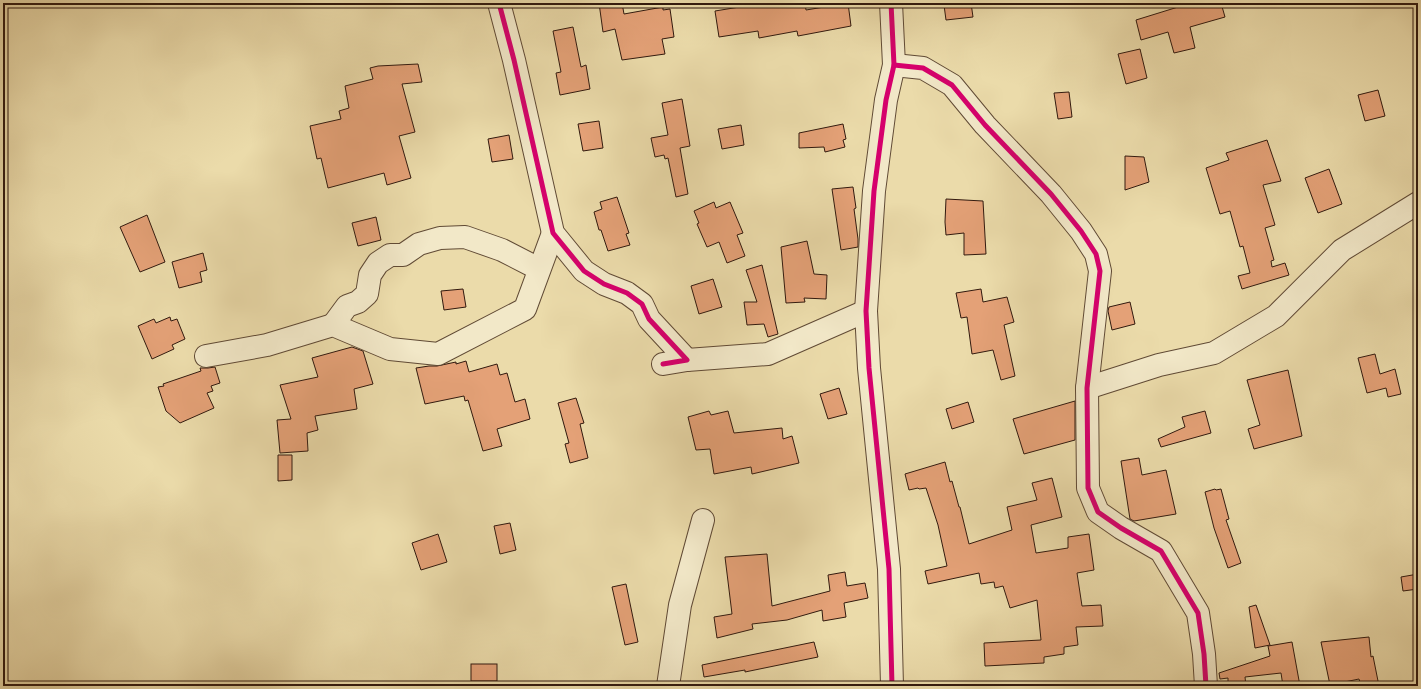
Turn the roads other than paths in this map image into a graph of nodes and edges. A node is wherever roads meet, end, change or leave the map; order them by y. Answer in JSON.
{"nodes":[{"id":1,"x":499,"y":3,"type":"edge"},
{"id":2,"x":891,"y":3,"type":"edge"},
{"id":3,"x":894,"y":64,"type":"junction"},
{"id":4,"x":1418,"y":203,"type":"edge"},
{"id":5,"x":553,"y":233,"type":"junction"},
{"id":6,"x":539,"y":269,"type":"junction"},
{"id":7,"x":866,"y":311,"type":"junction"},
{"id":8,"x":333,"y":325,"type":"junction"},
{"id":9,"x":206,"y":356,"type":"dead end"},
{"id":10,"x":687,"y":360,"type":"junction"},
{"id":11,"x":663,"y":364,"type":"dead end"},
{"id":12,"x":1087,"y":388,"type":"junction"},
{"id":13,"x":703,"y":520,"type":"dead end"},
{"id":14,"x":668,"y":686,"type":"edge"},
{"id":15,"x":892,"y":686,"type":"edge"},
{"id":16,"x":1206,"y":686,"type":"edge"}],
"edges":[{"from":1,"to":5,"type":"street"},
{"from":2,"to":3,"type":"street"},
{"from":3,"to":7,"type":"street"},
{"from":3,"to":12,"type":"street"},
{"from":4,"to":12,"type":"street"},
{"from":5,"to":6,"type":"street"},
{"from":5,"to":10,"type":"street"},
{"from":6,"to":8,"type":"street"},
{"from":6,"to":8,"type":"street"},
{"from":7,"to":10,"type":"street"},
{"from":7,"to":15,"type":"street"},
{"from":8,"to":9,"type":"street"},
{"from":10,"to":11,"type":"street"},
{"from":12,"to":16,"type":"street"},
{"from":13,"to":14,"type":"street"}]}
